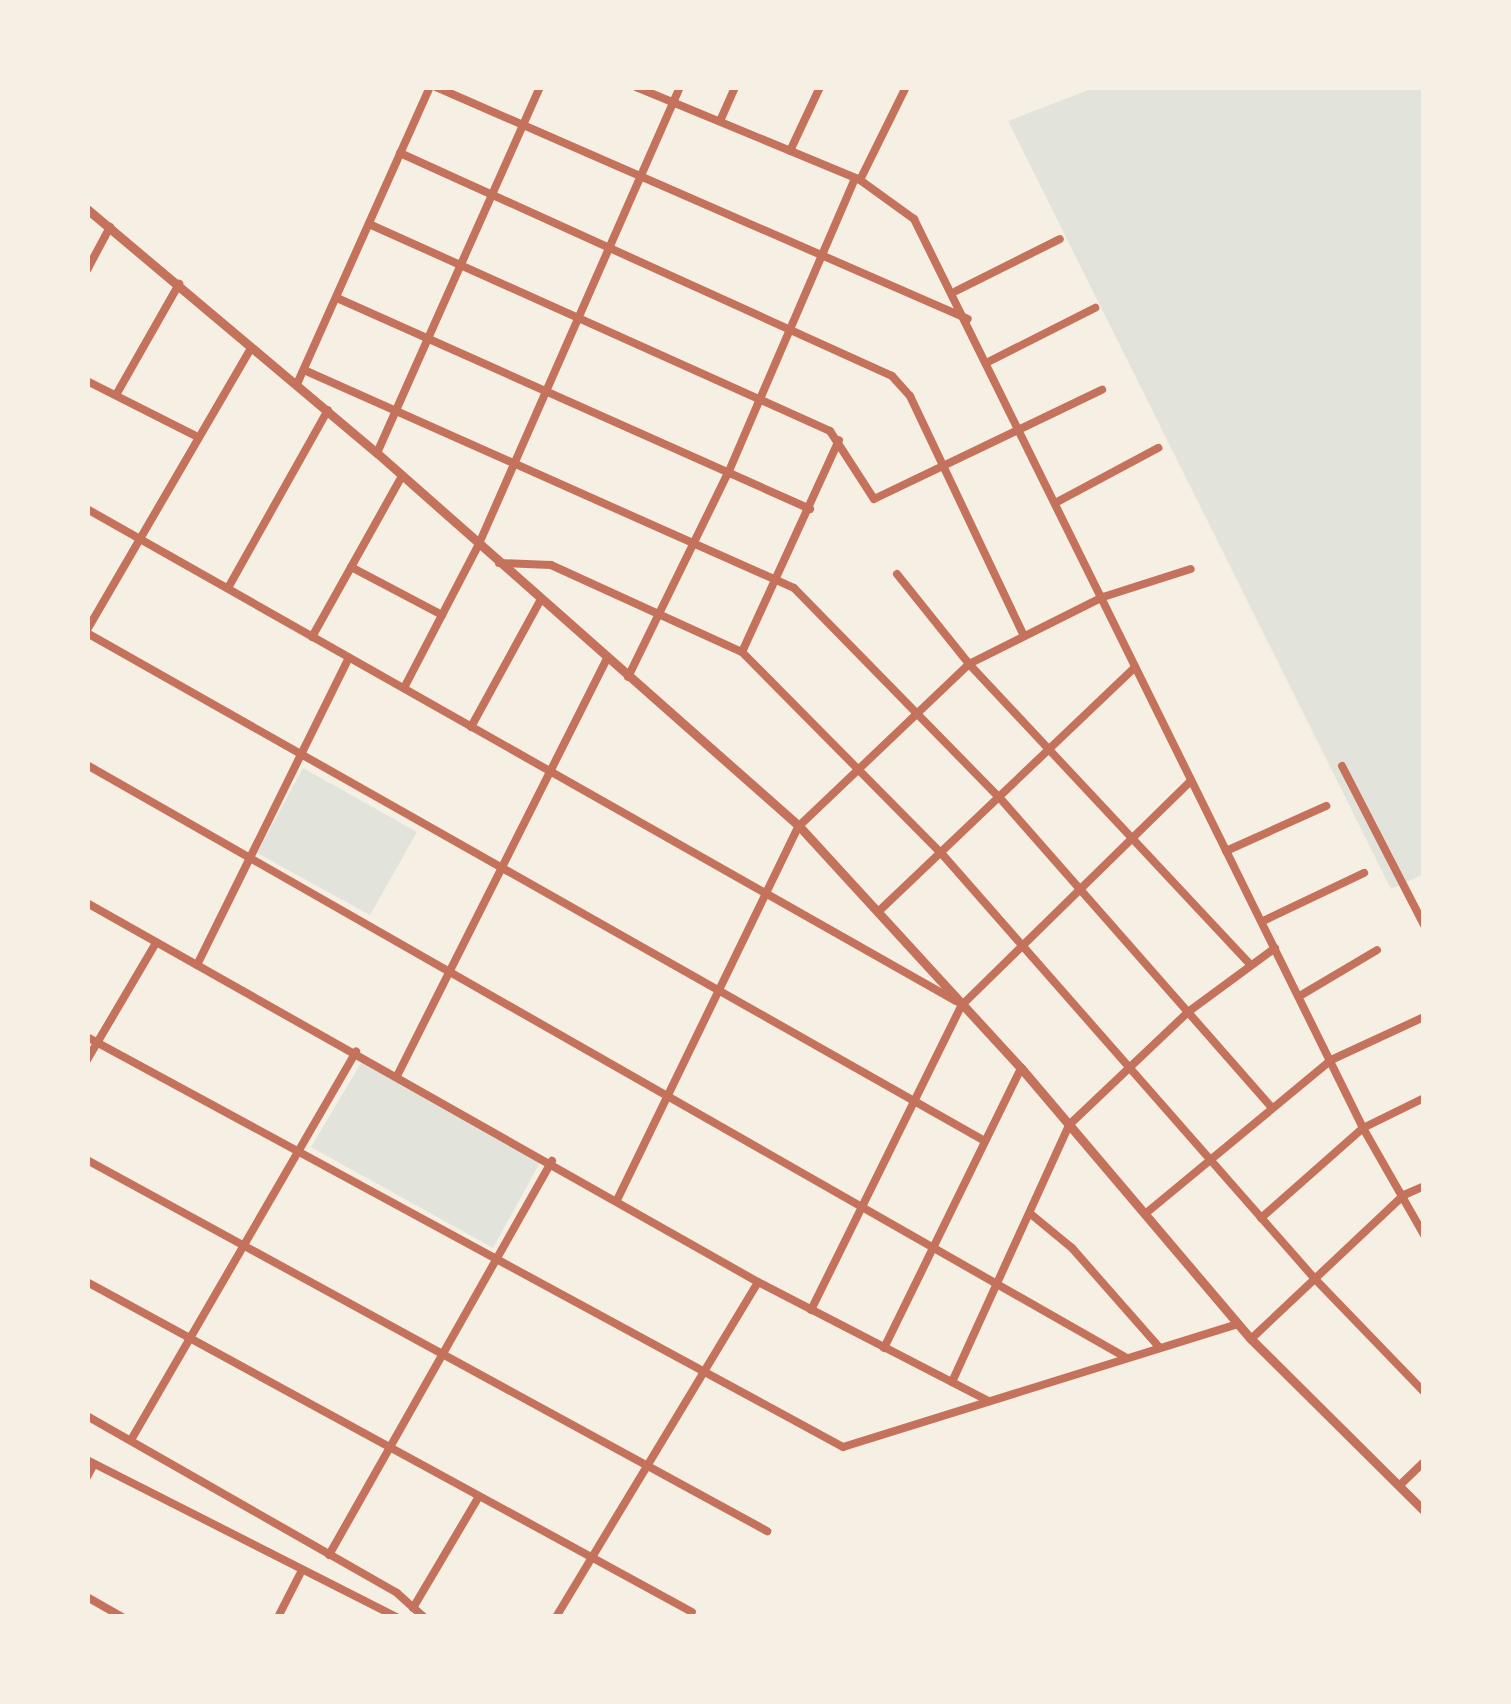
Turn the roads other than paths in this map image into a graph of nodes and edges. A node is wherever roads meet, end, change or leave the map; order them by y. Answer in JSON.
{"nodes":[{"id":1,"x":433,"y":87,"type":"edge"},
{"id":2,"x":540,"y":87,"type":"edge"},
{"id":3,"x":637,"y":87,"type":"edge"},
{"id":4,"x":680,"y":87,"type":"edge"},
{"id":5,"x":735,"y":87,"type":"edge"},
{"id":6,"x":820,"y":87,"type":"edge"},
{"id":7,"x":906,"y":87,"type":"edge"},
{"id":8,"x":673,"y":103,"type":"junction"},
{"id":9,"x":720,"y":121,"type":"junction"},
{"id":10,"x":524,"y":125,"type":"junction"},
{"id":11,"x":790,"y":151,"type":"junction"},
{"id":12,"x":400,"y":153,"type":"junction"},
{"id":13,"x":640,"y":179,"type":"junction"},
{"id":14,"x":858,"y":179,"type":"junction"},
{"id":15,"x":491,"y":198,"type":"junction"},
{"id":16,"x":87,"y":209,"type":"edge"},
{"id":17,"x":369,"y":224,"type":"junction"},
{"id":18,"x":110,"y":227,"type":"junction"},
{"id":19,"x":1060,"y":239,"type":"dead end"},
{"id":20,"x":609,"y":249,"type":"junction"},
{"id":21,"x":819,"y":256,"type":"junction"},
{"id":22,"x":87,"y":269,"type":"edge"},
{"id":23,"x":461,"y":269,"type":"junction"},
{"id":24,"x":179,"y":284,"type":"junction"},
{"id":25,"x":956,"y":292,"type":"junction"},
{"id":26,"x":337,"y":298,"type":"junction"},
{"id":27,"x":1095,"y":308,"type":"dead end"},
{"id":28,"x":969,"y":319,"type":"junction"},
{"id":29,"x":577,"y":322,"type":"junction"},
{"id":30,"x":789,"y":328,"type":"junction"},
{"id":31,"x":430,"y":340,"type":"junction"},
{"id":32,"x":251,"y":347,"type":"junction"},
{"id":33,"x":990,"y":361,"type":"junction"},
{"id":34,"x":304,"y":370,"type":"junction"},
{"id":35,"x":87,"y":381,"type":"edge"},
{"id":36,"x":297,"y":384,"type":"junction"},
{"id":37,"x":1102,"y":390,"type":"dead end"},
{"id":38,"x":545,"y":393,"type":"junction"},
{"id":39,"x":116,"y":395,"type":"junction"},
{"id":40,"x":758,"y":400,"type":"junction"},
{"id":41,"x":328,"y":410,"type":"junction"},
{"id":42,"x":397,"y":411,"type":"junction"},
{"id":43,"x":1021,"y":429,"type":"junction"},
{"id":44,"x":194,"y":435,"type":"junction"},
{"id":45,"x":840,"y":438,"type":"junction"},
{"id":46,"x":1158,"y":448,"type":"dead end"},
{"id":47,"x":377,"y":453,"type":"junction"},
{"id":48,"x":514,"y":464,"type":"junction"},
{"id":49,"x":944,"y":470,"type":"junction"},
{"id":50,"x":729,"y":471,"type":"junction"},
{"id":51,"x":402,"y":476,"type":"junction"},
{"id":52,"x":1057,"y":502,"type":"junction"},
{"id":53,"x":811,"y":508,"type":"junction"},
{"id":54,"x":87,"y":509,"type":"edge"},
{"id":55,"x":137,"y":537,"type":"junction"},
{"id":56,"x":695,"y":544,"type":"junction"},
{"id":57,"x":478,"y":546,"type":"junction"},
{"id":58,"x":496,"y":564,"type":"junction"},
{"id":59,"x":351,"y":567,"type":"junction"},
{"id":60,"x":1191,"y":568,"type":"dead end"},
{"id":61,"x":897,"y":574,"type":"dead end"},
{"id":62,"x":778,"y":578,"type":"junction"},
{"id":63,"x":228,"y":588,"type":"junction"},
{"id":64,"x":1103,"y":597,"type":"junction"},
{"id":65,"x":539,"y":601,"type":"junction"},
{"id":66,"x":663,"y":612,"type":"junction"},
{"id":67,"x":442,"y":614,"type":"junction"},
{"id":68,"x":87,"y":632,"type":"edge"},
{"id":69,"x":1024,"y":634,"type":"junction"},
{"id":70,"x":313,"y":637,"type":"junction"},
{"id":71,"x":742,"y":652,"type":"junction"},
{"id":72,"x":349,"y":657,"type":"junction"},
{"id":73,"x":607,"y":659,"type":"junction"},
{"id":74,"x":969,"y":664,"type":"junction"},
{"id":75,"x":1135,"y":667,"type":"junction"},
{"id":76,"x":628,"y":677,"type":"junction"},
{"id":77,"x":404,"y":688,"type":"junction"},
{"id":78,"x":913,"y":710,"type":"junction"},
{"id":79,"x":471,"y":727,"type":"junction"},
{"id":80,"x":1052,"y":747,"type":"junction"},
{"id":81,"x":303,"y":751,"type":"junction"},
{"id":82,"x":87,"y":765,"type":"edge"},
{"id":83,"x":857,"y":765,"type":"junction"},
{"id":84,"x":1342,"y":766,"type":"dead end"},
{"id":85,"x":548,"y":769,"type":"junction"},
{"id":86,"x":1192,"y":781,"type":"junction"},
{"id":87,"x":999,"y":796,"type":"junction"},
{"id":88,"x":1326,"y":806,"type":"dead end"},
{"id":89,"x":799,"y":826,"type":"junction"},
{"id":90,"x":1133,"y":838,"type":"junction"},
{"id":91,"x":1226,"y":851,"type":"junction"},
{"id":92,"x":942,"y":854,"type":"junction"},
{"id":93,"x":251,"y":856,"type":"junction"},
{"id":94,"x":499,"y":864,"type":"junction"},
{"id":95,"x":1364,"y":873,"type":"dead end"},
{"id":96,"x":1082,"y":888,"type":"junction"},
{"id":97,"x":766,"y":895,"type":"junction"},
{"id":98,"x":87,"y":903,"type":"edge"},
{"id":99,"x":878,"y":912,"type":"junction"},
{"id":100,"x":1263,"y":921,"type":"junction"},
{"id":101,"x":1424,"y":925,"type":"edge"},
{"id":102,"x":156,"y":943,"type":"junction"},
{"id":103,"x":1021,"y":947,"type":"junction"},
{"id":104,"x":1275,"y":948,"type":"junction"},
{"id":105,"x":1377,"y":950,"type":"dead end"},
{"id":106,"x":196,"y":964,"type":"junction"},
{"id":107,"x":1250,"y":964,"type":"junction"},
{"id":108,"x":449,"y":967,"type":"junction"},
{"id":109,"x":716,"y":992,"type":"junction"},
{"id":110,"x":1303,"y":994,"type":"junction"},
{"id":111,"x":958,"y":1004,"type":"junction"},
{"id":112,"x":1188,"y":1012,"type":"junction"},
{"id":113,"x":1424,"y":1017,"type":"edge"},
{"id":114,"x":87,"y":1036,"type":"edge"},
{"id":115,"x":98,"y":1042,"type":"junction"},
{"id":116,"x":356,"y":1052,"type":"junction"},
{"id":117,"x":87,"y":1060,"type":"edge"},
{"id":118,"x":1331,"y":1060,"type":"junction"},
{"id":119,"x":1131,"y":1066,"type":"junction"},
{"id":120,"x":1021,"y":1068,"type":"junction"},
{"id":121,"x":398,"y":1074,"type":"junction"},
{"id":122,"x":670,"y":1092,"type":"junction"},
{"id":123,"x":1424,"y":1098,"type":"edge"},
{"id":124,"x":912,"y":1100,"type":"junction"},
{"id":125,"x":1272,"y":1108,"type":"junction"},
{"id":126,"x":1069,"y":1124,"type":"junction"},
{"id":127,"x":1363,"y":1128,"type":"junction"},
{"id":128,"x":982,"y":1140,"type":"junction"},
{"id":129,"x":301,"y":1157,"type":"junction"},
{"id":130,"x":87,"y":1160,"type":"edge"},
{"id":131,"x":552,"y":1161,"type":"junction"},
{"id":132,"x":1211,"y":1162,"type":"junction"},
{"id":133,"x":1424,"y":1186,"type":"edge"},
{"id":134,"x":1404,"y":1196,"type":"junction"},
{"id":135,"x":618,"y":1198,"type":"junction"},
{"id":136,"x":862,"y":1204,"type":"junction"},
{"id":137,"x":1145,"y":1214,"type":"junction"},
{"id":138,"x":1032,"y":1215,"type":"junction"},
{"id":139,"x":1262,"y":1218,"type":"junction"},
{"id":140,"x":1424,"y":1235,"type":"edge"},
{"id":141,"x":932,"y":1244,"type":"junction"},
{"id":142,"x":245,"y":1248,"type":"junction"},
{"id":143,"x":496,"y":1261,"type":"junction"},
{"id":144,"x":1315,"y":1279,"type":"junction"},
{"id":145,"x":1001,"y":1280,"type":"junction"},
{"id":146,"x":87,"y":1282,"type":"edge"},
{"id":147,"x":758,"y":1282,"type":"junction"},
{"id":148,"x":811,"y":1310,"type":"junction"},
{"id":149,"x":1238,"y":1324,"type":"junction"},
{"id":150,"x":191,"y":1337,"type":"junction"},
{"id":151,"x":1252,"y":1339,"type":"junction"},
{"id":152,"x":884,"y":1348,"type":"junction"},
{"id":153,"x":1160,"y":1348,"type":"junction"},
{"id":154,"x":445,"y":1354,"type":"junction"},
{"id":155,"x":1127,"y":1358,"type":"junction"},
{"id":156,"x":701,"y":1374,"type":"junction"},
{"id":157,"x":952,"y":1382,"type":"junction"},
{"id":158,"x":1424,"y":1392,"type":"edge"},
{"id":159,"x":991,"y":1401,"type":"junction"},
{"id":160,"x":87,"y":1416,"type":"edge"},
{"id":161,"x":131,"y":1440,"type":"junction"},
{"id":162,"x":392,"y":1447,"type":"junction"},
{"id":163,"x":91,"y":1462,"type":"edge"},
{"id":164,"x":1424,"y":1462,"type":"edge"},
{"id":165,"x":645,"y":1469,"type":"junction"},
{"id":166,"x":87,"y":1477,"type":"edge"},
{"id":167,"x":1400,"y":1486,"type":"junction"},
{"id":168,"x":478,"y":1498,"type":"junction"},
{"id":169,"x":1424,"y":1511,"type":"edge"},
{"id":170,"x":767,"y":1532,"type":"dead end"},
{"id":171,"x":329,"y":1555,"type":"junction"},
{"id":172,"x":591,"y":1563,"type":"junction"},
{"id":173,"x":300,"y":1574,"type":"junction"},
{"id":174,"x":87,"y":1597,"type":"edge"},
{"id":175,"x":413,"y":1608,"type":"junction"},
{"id":176,"x":692,"y":1612,"type":"dead end"},
{"id":177,"x":122,"y":1617,"type":"edge"},
{"id":178,"x":278,"y":1617,"type":"edge"},
{"id":179,"x":398,"y":1617,"type":"edge"},
{"id":180,"x":424,"y":1617,"type":"edge"},
{"id":181,"x":556,"y":1617,"type":"edge"}],
"edges":[{"from":1,"to":10,"type":"street"},
{"from":1,"to":12,"type":"street"},
{"from":2,"to":10,"type":"street"},
{"from":3,"to":8,"type":"street"},
{"from":4,"to":8,"type":"street"},
{"from":5,"to":9,"type":"street"},
{"from":6,"to":11,"type":"street"},
{"from":7,"to":14,"type":"street"},
{"from":8,"to":9,"type":"street"},
{"from":8,"to":13,"type":"street"},
{"from":9,"to":11,"type":"street"},
{"from":10,"to":13,"type":"street"},
{"from":10,"to":15,"type":"street"},
{"from":11,"to":14,"type":"street"},
{"from":12,"to":15,"type":"street"},
{"from":12,"to":17,"type":"street"},
{"from":13,"to":20,"type":"street"},
{"from":13,"to":21,"type":"street"},
{"from":14,"to":21,"type":"street"},
{"from":14,"to":25,"type":"street"},
{"from":15,"to":20,"type":"street"},
{"from":15,"to":23,"type":"street"},
{"from":16,"to":18,"type":"street"},
{"from":17,"to":23,"type":"street"},
{"from":17,"to":26,"type":"street"},
{"from":18,"to":22,"type":"street"},
{"from":18,"to":24,"type":"street"},
{"from":19,"to":25,"type":"street"},
{"from":20,"to":29,"type":"street"},
{"from":20,"to":30,"type":"street"},
{"from":21,"to":28,"type":"street"},
{"from":21,"to":30,"type":"street"},
{"from":23,"to":29,"type":"street"},
{"from":23,"to":31,"type":"street"},
{"from":24,"to":32,"type":"street"},
{"from":24,"to":39,"type":"street"},
{"from":25,"to":28,"type":"street"},
{"from":26,"to":31,"type":"street"},
{"from":26,"to":34,"type":"street"},
{"from":27,"to":33,"type":"street"},
{"from":28,"to":33,"type":"street"},
{"from":29,"to":38,"type":"street"},
{"from":29,"to":40,"type":"street"},
{"from":30,"to":40,"type":"street"},
{"from":30,"to":49,"type":"street"},
{"from":31,"to":38,"type":"street"},
{"from":31,"to":42,"type":"street"},
{"from":32,"to":36,"type":"street"},
{"from":32,"to":44,"type":"street"},
{"from":33,"to":43,"type":"street"},
{"from":34,"to":36,"type":"street"},
{"from":34,"to":42,"type":"street"},
{"from":35,"to":39,"type":"street"},
{"from":36,"to":41,"type":"street"},
{"from":37,"to":43,"type":"street"},
{"from":38,"to":48,"type":"street"},
{"from":38,"to":50,"type":"street"},
{"from":39,"to":44,"type":"street"},
{"from":40,"to":45,"type":"street"},
{"from":40,"to":50,"type":"street"},
{"from":41,"to":47,"type":"street"},
{"from":41,"to":63,"type":"street"},
{"from":42,"to":47,"type":"street"},
{"from":42,"to":48,"type":"street"},
{"from":43,"to":49,"type":"street"},
{"from":43,"to":52,"type":"street"},
{"from":44,"to":55,"type":"street"},
{"from":45,"to":49,"type":"street"},
{"from":45,"to":53,"type":"street"},
{"from":46,"to":52,"type":"street"},
{"from":47,"to":51,"type":"street"},
{"from":48,"to":56,"type":"street"},
{"from":48,"to":57,"type":"street"},
{"from":49,"to":69,"type":"street"},
{"from":50,"to":53,"type":"street"},
{"from":50,"to":56,"type":"street"},
{"from":51,"to":57,"type":"street"},
{"from":51,"to":59,"type":"street"},
{"from":52,"to":64,"type":"street"},
{"from":53,"to":62,"type":"street"},
{"from":54,"to":55,"type":"street"},
{"from":55,"to":63,"type":"street"},
{"from":55,"to":68,"type":"street"},
{"from":56,"to":62,"type":"street"},
{"from":56,"to":66,"type":"street"},
{"from":57,"to":58,"type":"street"},
{"from":57,"to":67,"type":"street"},
{"from":58,"to":65,"type":"street"},
{"from":58,"to":66,"type":"street"},
{"from":59,"to":67,"type":"street"},
{"from":59,"to":70,"type":"street"},
{"from":60,"to":64,"type":"street"},
{"from":61,"to":74,"type":"street"},
{"from":62,"to":71,"type":"street"},
{"from":62,"to":78,"type":"street"},
{"from":63,"to":70,"type":"street"},
{"from":64,"to":69,"type":"street"},
{"from":64,"to":75,"type":"street"},
{"from":65,"to":73,"type":"street"},
{"from":65,"to":79,"type":"street"},
{"from":66,"to":71,"type":"street"},
{"from":66,"to":76,"type":"street"},
{"from":67,"to":77,"type":"street"},
{"from":68,"to":81,"type":"street"},
{"from":69,"to":74,"type":"street"},
{"from":70,"to":72,"type":"street"},
{"from":71,"to":83,"type":"street"},
{"from":72,"to":77,"type":"street"},
{"from":72,"to":81,"type":"street"},
{"from":73,"to":76,"type":"street"},
{"from":73,"to":85,"type":"street"},
{"from":74,"to":78,"type":"street"},
{"from":74,"to":80,"type":"street"},
{"from":75,"to":80,"type":"street"},
{"from":75,"to":86,"type":"street"},
{"from":76,"to":89,"type":"street"},
{"from":77,"to":79,"type":"street"},
{"from":78,"to":83,"type":"street"},
{"from":78,"to":87,"type":"street"},
{"from":79,"to":85,"type":"street"},
{"from":80,"to":87,"type":"street"},
{"from":80,"to":90,"type":"street"},
{"from":81,"to":93,"type":"street"},
{"from":81,"to":94,"type":"street"},
{"from":82,"to":93,"type":"street"},
{"from":83,"to":89,"type":"street"},
{"from":83,"to":92,"type":"street"},
{"from":84,"to":101,"type":"street"},
{"from":85,"to":94,"type":"street"},
{"from":85,"to":97,"type":"street"},
{"from":86,"to":90,"type":"street"},
{"from":86,"to":91,"type":"street"},
{"from":87,"to":92,"type":"street"},
{"from":87,"to":96,"type":"street"},
{"from":88,"to":91,"type":"street"},
{"from":89,"to":97,"type":"street"},
{"from":89,"to":99,"type":"street"},
{"from":90,"to":96,"type":"street"},
{"from":90,"to":107,"type":"street"},
{"from":91,"to":100,"type":"street"},
{"from":92,"to":99,"type":"street"},
{"from":92,"to":103,"type":"street"},
{"from":93,"to":106,"type":"street"},
{"from":93,"to":108,"type":"street"},
{"from":94,"to":108,"type":"street"},
{"from":94,"to":109,"type":"street"},
{"from":95,"to":100,"type":"street"},
{"from":96,"to":103,"type":"street"},
{"from":96,"to":112,"type":"street"},
{"from":97,"to":109,"type":"street"},
{"from":97,"to":111,"type":"street"},
{"from":98,"to":102,"type":"street"},
{"from":99,"to":111,"type":"street"},
{"from":100,"to":104,"type":"street"},
{"from":102,"to":106,"type":"street"},
{"from":102,"to":115,"type":"street"},
{"from":103,"to":111,"type":"street"},
{"from":103,"to":119,"type":"street"},
{"from":104,"to":107,"type":"street"},
{"from":104,"to":110,"type":"street"},
{"from":105,"to":110,"type":"street"},
{"from":106,"to":116,"type":"street"},
{"from":107,"to":112,"type":"street"},
{"from":108,"to":121,"type":"street"},
{"from":108,"to":122,"type":"street"},
{"from":109,"to":122,"type":"street"},
{"from":109,"to":124,"type":"street"},
{"from":110,"to":118,"type":"street"},
{"from":111,"to":120,"type":"street"},
{"from":111,"to":124,"type":"street"},
{"from":112,"to":119,"type":"street"},
{"from":112,"to":125,"type":"street"},
{"from":113,"to":118,"type":"street"},
{"from":114,"to":115,"type":"street"},
{"from":115,"to":117,"type":"street"},
{"from":115,"to":129,"type":"street"},
{"from":116,"to":121,"type":"street"},
{"from":116,"to":129,"type":"street"},
{"from":118,"to":125,"type":"street"},
{"from":118,"to":127,"type":"street"},
{"from":119,"to":126,"type":"street"},
{"from":119,"to":132,"type":"street"},
{"from":120,"to":126,"type":"street"},
{"from":120,"to":128,"type":"street"},
{"from":121,"to":131,"type":"street"},
{"from":122,"to":135,"type":"street"},
{"from":122,"to":136,"type":"street"},
{"from":123,"to":127,"type":"street"},
{"from":124,"to":128,"type":"street"},
{"from":124,"to":136,"type":"street"},
{"from":125,"to":132,"type":"street"},
{"from":126,"to":137,"type":"street"},
{"from":126,"to":138,"type":"street"},
{"from":127,"to":134,"type":"street"},
{"from":127,"to":139,"type":"street"},
{"from":128,"to":141,"type":"street"},
{"from":129,"to":142,"type":"street"},
{"from":129,"to":143,"type":"street"},
{"from":130,"to":142,"type":"street"},
{"from":131,"to":135,"type":"street"},
{"from":131,"to":143,"type":"street"},
{"from":132,"to":137,"type":"street"},
{"from":132,"to":139,"type":"street"},
{"from":133,"to":134,"type":"street"},
{"from":134,"to":140,"type":"street"},
{"from":134,"to":144,"type":"street"},
{"from":135,"to":147,"type":"street"},
{"from":136,"to":141,"type":"street"},
{"from":136,"to":148,"type":"street"},
{"from":137,"to":149,"type":"street"},
{"from":138,"to":145,"type":"street"},
{"from":138,"to":153,"type":"street"},
{"from":139,"to":144,"type":"street"},
{"from":141,"to":145,"type":"street"},
{"from":141,"to":152,"type":"street"},
{"from":142,"to":150,"type":"street"},
{"from":142,"to":154,"type":"street"},
{"from":143,"to":154,"type":"street"},
{"from":143,"to":156,"type":"street"},
{"from":144,"to":151,"type":"street"},
{"from":144,"to":158,"type":"street"},
{"from":145,"to":155,"type":"street"},
{"from":145,"to":157,"type":"street"},
{"from":146,"to":150,"type":"street"},
{"from":147,"to":148,"type":"street"},
{"from":147,"to":156,"type":"street"},
{"from":148,"to":152,"type":"street"},
{"from":149,"to":151,"type":"street"},
{"from":149,"to":153,"type":"street"},
{"from":150,"to":161,"type":"street"},
{"from":150,"to":162,"type":"street"},
{"from":151,"to":167,"type":"street"},
{"from":152,"to":157,"type":"street"},
{"from":153,"to":155,"type":"street"},
{"from":154,"to":162,"type":"street"},
{"from":154,"to":165,"type":"street"},
{"from":155,"to":159,"type":"street"},
{"from":156,"to":159,"type":"street"},
{"from":156,"to":165,"type":"street"},
{"from":157,"to":159,"type":"street"},
{"from":160,"to":161,"type":"street"},
{"from":161,"to":171,"type":"street"},
{"from":162,"to":168,"type":"street"},
{"from":162,"to":171,"type":"street"},
{"from":163,"to":166,"type":"street"},
{"from":163,"to":173,"type":"street"},
{"from":164,"to":167,"type":"street"},
{"from":165,"to":170,"type":"street"},
{"from":165,"to":172,"type":"street"},
{"from":167,"to":169,"type":"street"},
{"from":168,"to":172,"type":"street"},
{"from":168,"to":175,"type":"street"},
{"from":171,"to":175,"type":"street"},
{"from":172,"to":176,"type":"street"},
{"from":172,"to":181,"type":"street"},
{"from":173,"to":178,"type":"street"},
{"from":173,"to":179,"type":"street"},
{"from":174,"to":177,"type":"street"},
{"from":175,"to":180,"type":"street"}]}
